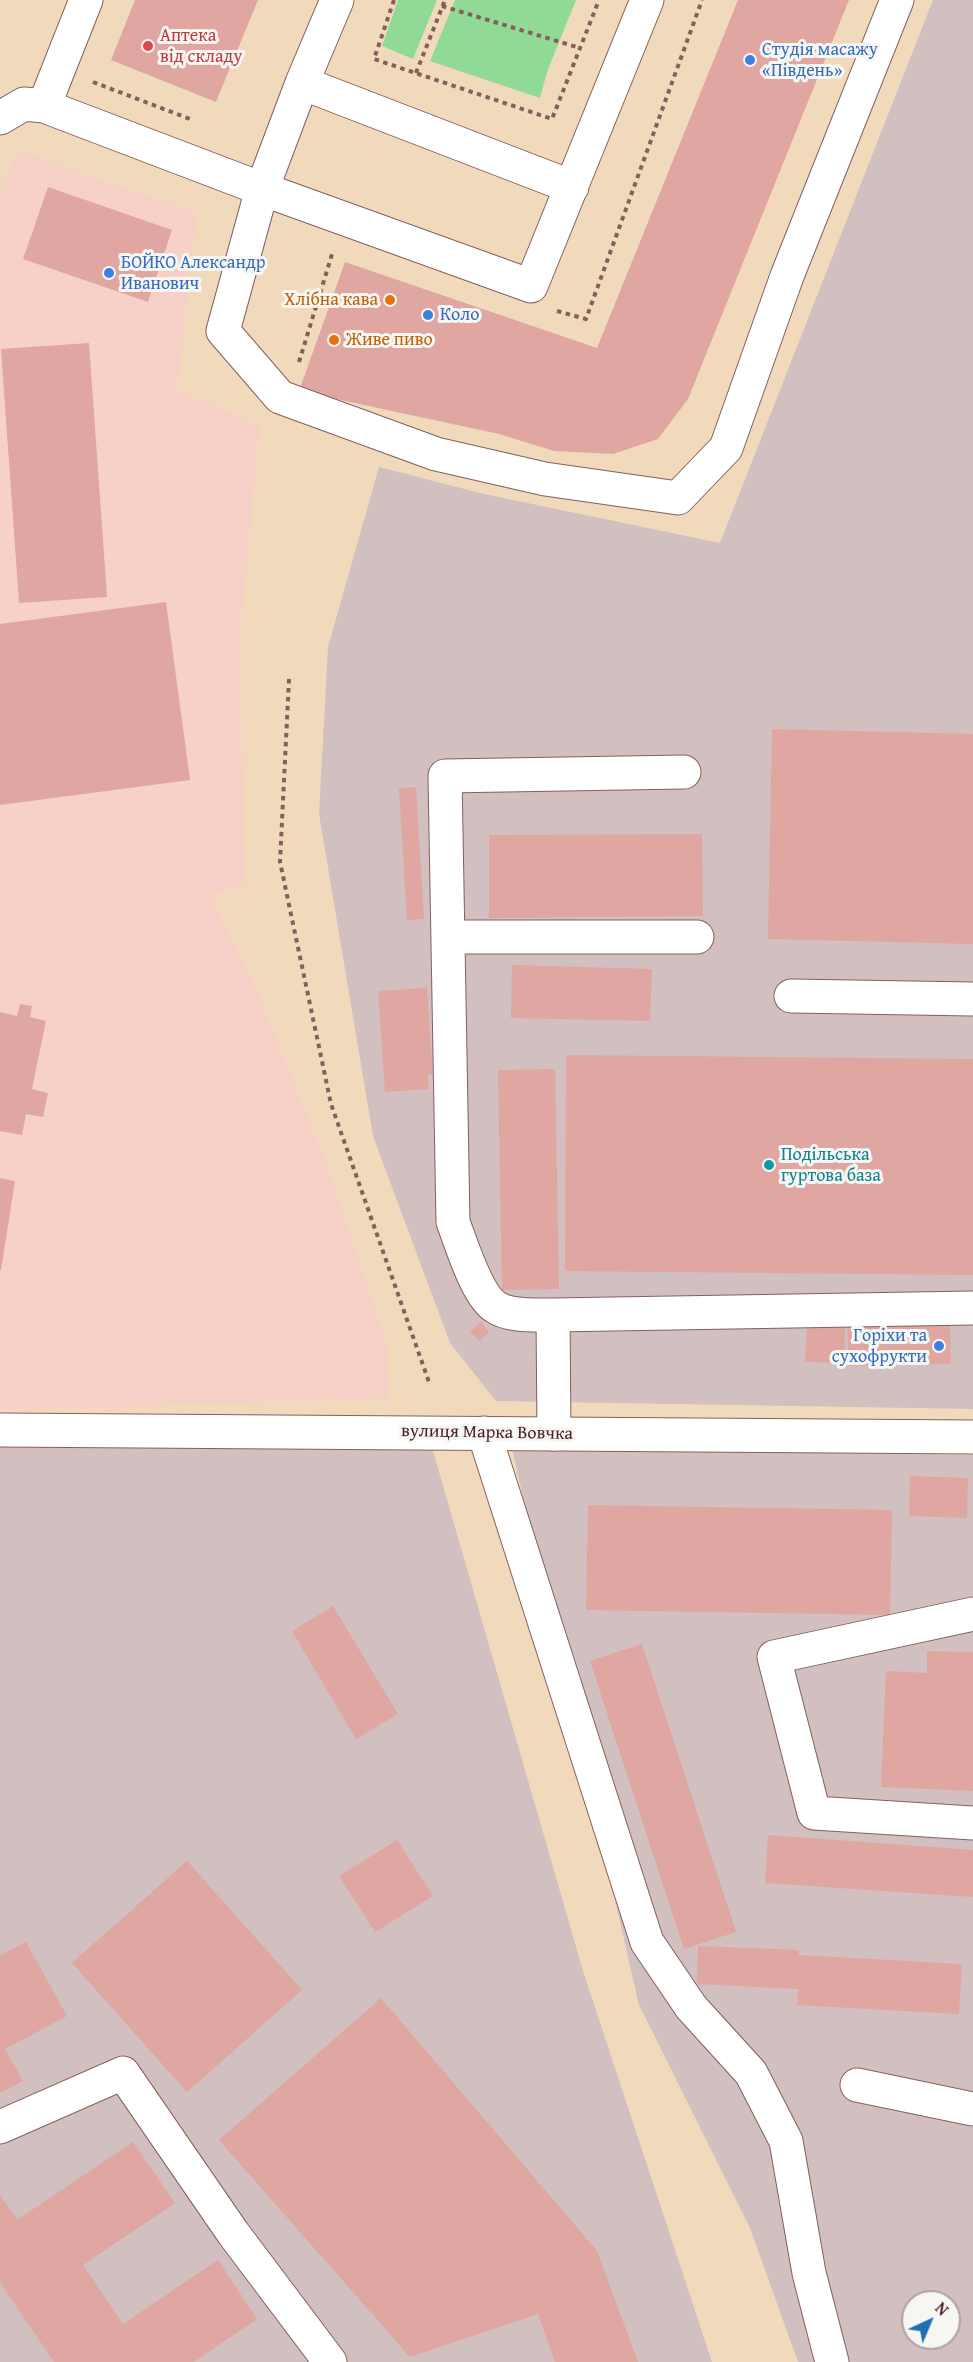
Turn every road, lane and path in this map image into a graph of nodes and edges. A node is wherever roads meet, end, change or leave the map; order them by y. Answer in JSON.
{"nodes":[{"id":1,"x":337,"y":0,"type":"edge"},
{"id":2,"x":394,"y":0,"type":"edge"},
{"id":3,"x":445,"y":0,"type":"edge"},
{"id":4,"x":599,"y":0,"type":"edge"},
{"id":5,"x":647,"y":0,"type":"edge"},
{"id":6,"x":897,"y":0,"type":"edge"},
{"id":7,"x":75,"y":3,"type":"edge"},
{"id":8,"x":442,"y":6,"type":"junction"},
{"id":9,"x":580,"y":48,"type":"junction"},
{"id":10,"x":416,"y":73,"type":"junction"},
{"id":11,"x":89,"y":80,"type":"dead end"},
{"id":12,"x":302,"y":83,"type":"junction"},
{"id":13,"x":17,"y":105,"type":"edge"},
{"id":14,"x":197,"y":122,"type":"dead end"},
{"id":15,"x":572,"y":187,"type":"junction"},
{"id":16,"x":262,"y":189,"type":"junction"},
{"id":17,"x":289,"y":679,"type":"dead end"},
{"id":18,"x":684,"y":772,"type":"dead end"},
{"id":19,"x":697,"y":936,"type":"dead end"},
{"id":20,"x":448,"y":938,"type":"junction"},
{"id":21,"x":791,"y":996,"type":"dead end"},
{"id":22,"x":973,"y":999,"type":"edge"},
{"id":23,"x":973,"y":1308,"type":"edge"},
{"id":24,"x":553,"y":1315,"type":"junction"},
{"id":25,"x":430,"y":1385,"type":"dead end"},
{"id":26,"x":0,"y":1430,"type":"edge"},
{"id":27,"x":484,"y":1433,"type":"junction"},
{"id":28,"x":554,"y":1434,"type":"junction"},
{"id":29,"x":973,"y":1437,"type":"edge"},
{"id":30,"x":973,"y":1614,"type":"edge"},
{"id":31,"x":973,"y":1823,"type":"edge"},
{"id":32,"x":857,"y":2085,"type":"dead end"},
{"id":33,"x":973,"y":2109,"type":"edge"},
{"id":34,"x":0,"y":2127,"type":"edge"},
{"id":35,"x":330,"y":2362,"type":"edge"},
{"id":36,"x":832,"y":2362,"type":"edge"}],
"edges":[{"from":1,"to":12,"type":"main road"},
{"from":2,"to":10,"type":"path"},
{"from":3,"to":8,"type":"path"},
{"from":4,"to":9,"type":"path"},
{"from":5,"to":15,"type":"main road"},
{"from":6,"to":16,"type":"main road"},
{"from":7,"to":13,"type":"main road"},
{"from":8,"to":9,"type":"path"},
{"from":8,"to":10,"type":"path"},
{"from":9,"to":10,"type":"path"},
{"from":11,"to":14,"type":"path"},
{"from":12,"to":15,"type":"main road"},
{"from":12,"to":16,"type":"main road"},
{"from":13,"to":16,"type":"main road"},
{"from":15,"to":16,"type":"main road"},
{"from":17,"to":25,"type":"path"},
{"from":18,"to":20,"type":"main road"},
{"from":19,"to":20,"type":"main road"},
{"from":20,"to":24,"type":"main road"},
{"from":21,"to":22,"type":"main road"},
{"from":23,"to":24,"type":"main road"},
{"from":24,"to":28,"type":"main road"},
{"from":26,"to":27,"type":"main road","name":"вулиця Марка Вовчка"},
{"from":27,"to":28,"type":"main road","name":"вулиця Марка Вовчка"},
{"from":27,"to":36,"type":"main road"},
{"from":28,"to":29,"type":"main road","name":"вулиця Марка Вовчка"},
{"from":30,"to":31,"type":"main road"},
{"from":32,"to":33,"type":"main road"},
{"from":34,"to":35,"type":"main road"}]}
